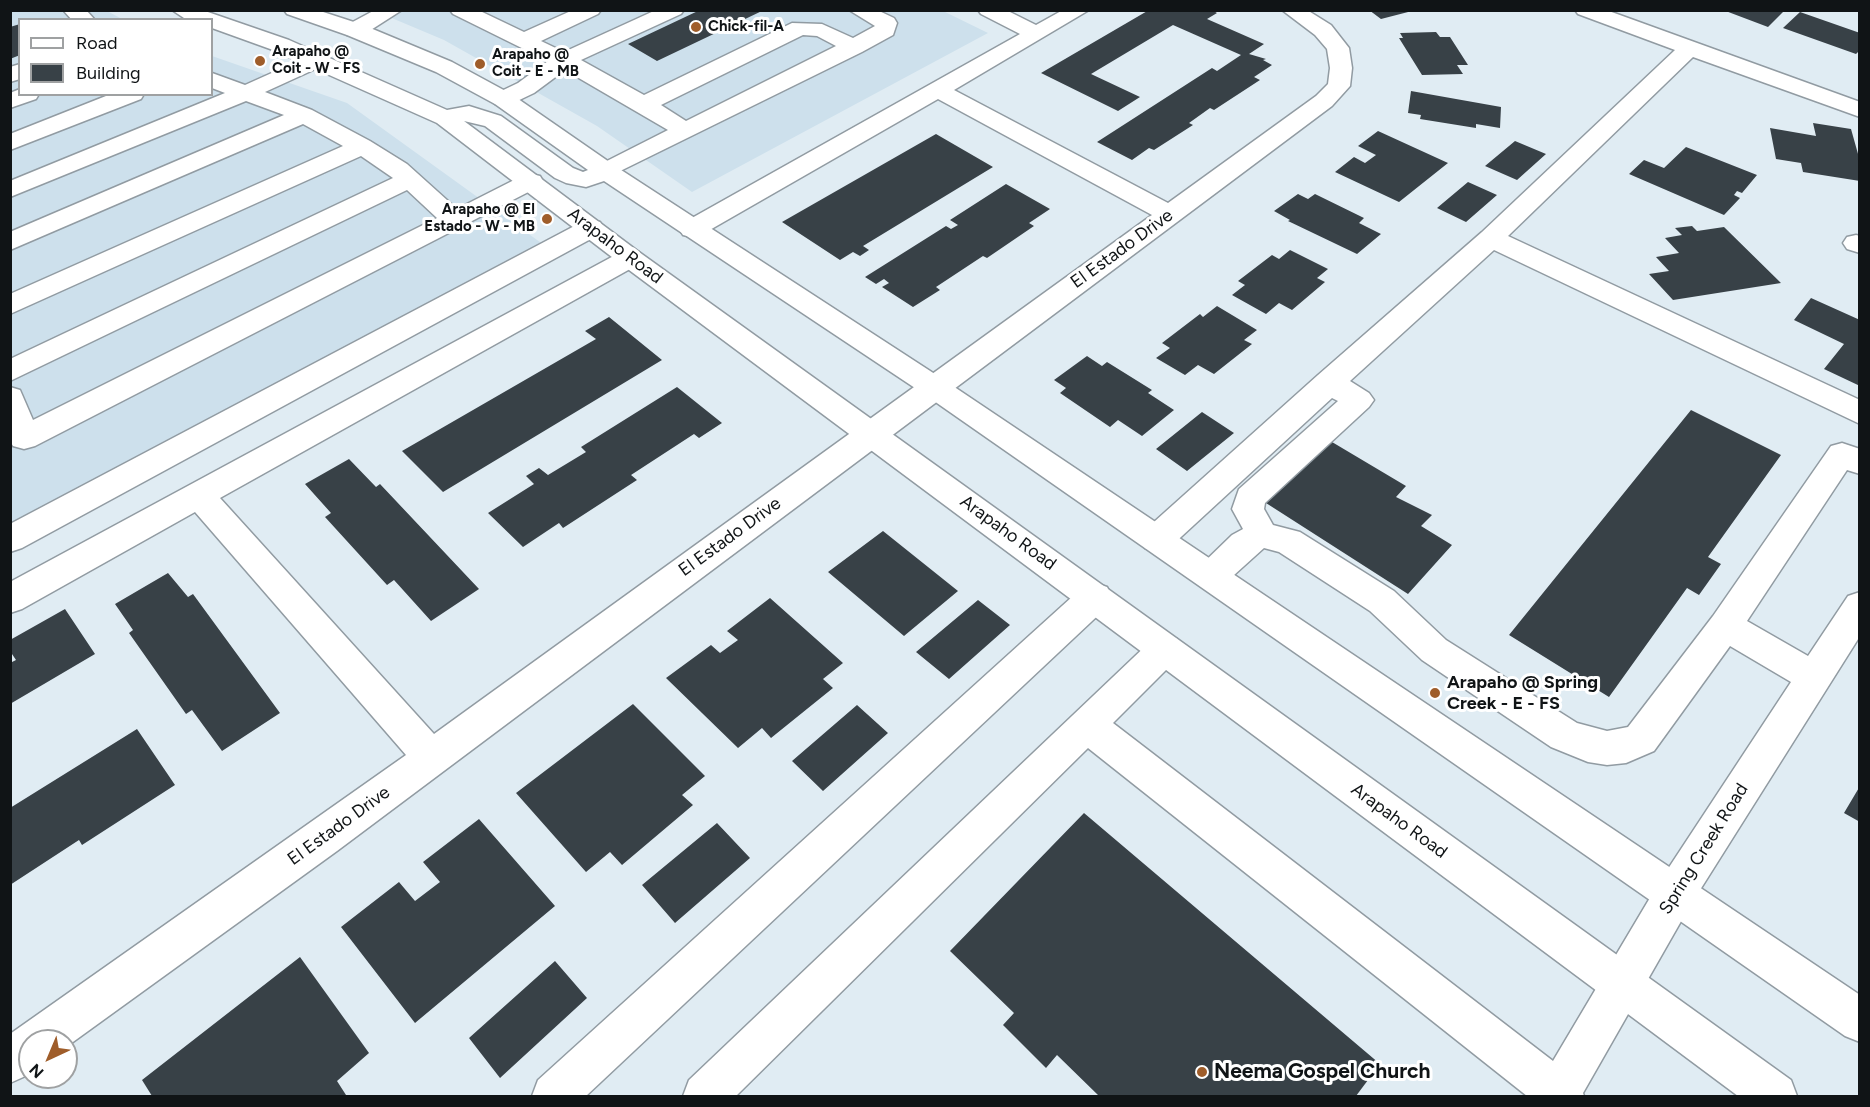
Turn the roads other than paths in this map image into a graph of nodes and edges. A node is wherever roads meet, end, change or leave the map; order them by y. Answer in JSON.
{"nodes":[{"id":1,"x":182,"y":10,"type":"edge"},
{"id":2,"x":294,"y":10,"type":"edge"},
{"id":3,"x":392,"y":10,"type":"edge"},
{"id":4,"x":460,"y":10,"type":"edge"},
{"id":5,"x":591,"y":10,"type":"edge"},
{"id":6,"x":674,"y":10,"type":"edge"},
{"id":7,"x":859,"y":10,"type":"edge"},
{"id":8,"x":988,"y":10,"type":"edge"},
{"id":9,"x":1079,"y":10,"type":"edge"},
{"id":10,"x":1293,"y":10,"type":"edge"},
{"id":11,"x":1585,"y":10,"type":"edge"},
{"id":12,"x":202,"y":18,"type":"edge"},
{"id":13,"x":213,"y":21,"type":"edge"},
{"id":14,"x":355,"y":30,"type":"junction"},
{"id":15,"x":1037,"y":34,"type":"junction"},
{"id":16,"x":523,"y":41,"type":"junction"},
{"id":17,"x":854,"y":46,"type":"junction"},
{"id":18,"x":1690,"y":48,"type":"junction"},
{"id":19,"x":564,"y":60,"type":"junction"},
{"id":20,"x":314,"y":61,"type":"junction"},
{"id":21,"x":213,"y":80,"type":"edge"},
{"id":22,"x":939,"y":91,"type":"junction"},
{"id":23,"x":245,"y":93,"type":"junction"},
{"id":24,"x":128,"y":96,"type":"edge"},
{"id":25,"x":503,"y":99,"type":"junction"},
{"id":26,"x":644,"y":104,"type":"junction"},
{"id":27,"x":1860,"y":110,"type":"edge"},
{"id":28,"x":304,"y":115,"type":"junction"},
{"id":29,"x":445,"y":118,"type":"junction"},
{"id":30,"x":685,"y":131,"type":"junction"},
{"id":31,"x":10,"y":143,"type":"edge"},
{"id":32,"x":362,"y":147,"type":"junction"},
{"id":33,"x":606,"y":171,"type":"junction"},
{"id":34,"x":410,"y":180,"type":"junction"},
{"id":35,"x":531,"y":181,"type":"junction"},
{"id":36,"x":10,"y":190,"type":"edge"},
{"id":37,"x":1169,"y":214,"type":"junction"},
{"id":38,"x":454,"y":220,"type":"junction"},
{"id":39,"x":591,"y":228,"type":"junction"},
{"id":40,"x":692,"y":229,"type":"junction"},
{"id":41,"x":1491,"y":238,"type":"junction"},
{"id":42,"x":10,"y":242,"type":"edge"},
{"id":43,"x":630,"y":258,"type":"junction"},
{"id":44,"x":10,"y":305,"type":"edge"},
{"id":45,"x":10,"y":371,"type":"edge"},
{"id":46,"x":1328,"y":382,"type":"junction"},
{"id":47,"x":934,"y":387,"type":"junction"},
{"id":48,"x":10,"y":397,"type":"edge"},
{"id":49,"x":1860,"y":413,"type":"edge"},
{"id":50,"x":872,"y":433,"type":"junction"},
{"id":51,"x":1860,"y":463,"type":"edge"},
{"id":52,"x":198,"y":494,"type":"junction"},
{"id":53,"x":1262,"y":536,"type":"junction"},
{"id":54,"x":10,"y":539,"type":"edge"},
{"id":55,"x":1157,"y":539,"type":"junction"},
{"id":56,"x":1211,"y":576,"type":"junction"},
{"id":57,"x":1095,"y":597,"type":"junction"},
{"id":58,"x":10,"y":599,"type":"edge"},
{"id":59,"x":1725,"y":626,"type":"junction"},
{"id":60,"x":1854,"y":626,"type":"edge"},
{"id":61,"x":1166,"y":649,"type":"junction"},
{"id":62,"x":1814,"y":677,"type":"junction"},
{"id":63,"x":1087,"y":725,"type":"junction"},
{"id":64,"x":432,"y":758,"type":"junction"},
{"id":65,"x":1674,"y":895,"type":"junction"},
{"id":66,"x":1621,"y":985,"type":"junction"},
{"id":67,"x":1860,"y":1021,"type":"edge"},
{"id":68,"x":55,"y":1029,"type":"edge"},
{"id":69,"x":554,"y":1096,"type":"edge"},
{"id":70,"x":705,"y":1096,"type":"edge"},
{"id":71,"x":1559,"y":1096,"type":"edge"},
{"id":72,"x":1775,"y":1096,"type":"edge"}],
"edges":[{"from":1,"to":12,"type":"main road"},
{"from":2,"to":14,"type":"main road"},
{"from":3,"to":14,"type":"main road"},
{"from":4,"to":16,"type":"main road"},
{"from":5,"to":16,"type":"main road"},
{"from":6,"to":19,"type":"main road"},
{"from":7,"to":17,"type":"main road"},
{"from":8,"to":15,"type":"main road"},
{"from":9,"to":15,"type":"main road"},
{"from":10,"to":37,"type":"main road","name":"El Estado Drive"},
{"from":11,"to":18,"type":"main road"},
{"from":13,"to":20,"type":"main road","name":"Arapaho Road"},
{"from":14,"to":20,"type":"main road"},
{"from":14,"to":25,"type":"main road"},
{"from":15,"to":22,"type":"main road"},
{"from":16,"to":19,"type":"main road"},
{"from":17,"to":26,"type":"main road"},
{"from":17,"to":30,"type":"main road"},
{"from":18,"to":27,"type":"main road"},
{"from":18,"to":41,"type":"main road"},
{"from":19,"to":25,"type":"main road"},
{"from":19,"to":26,"type":"main road"},
{"from":20,"to":23,"type":"main road"},
{"from":20,"to":29,"type":"main road","name":"Arapaho Road"},
{"from":21,"to":23,"type":"main road"},
{"from":22,"to":37,"type":"main road"},
{"from":22,"to":40,"type":"main road"},
{"from":23,"to":28,"type":"main road"},
{"from":23,"to":36,"type":"main road"},
{"from":24,"to":31,"type":"main road"},
{"from":25,"to":33,"type":"main road"},
{"from":26,"to":30,"type":"main road"},
{"from":28,"to":32,"type":"main road"},
{"from":28,"to":42,"type":"main road"},
{"from":29,"to":33,"type":"main road"},
{"from":29,"to":35,"type":"main road","name":"Arapaho Road"},
{"from":30,"to":33,"type":"main road"},
{"from":32,"to":34,"type":"main road"},
{"from":32,"to":44,"type":"main road"},
{"from":33,"to":40,"type":"main road"},
{"from":34,"to":38,"type":"main road"},
{"from":34,"to":45,"type":"main road"},
{"from":35,"to":38,"type":"main road"},
{"from":35,"to":39,"type":"main road","name":"Arapaho Road"},
{"from":37,"to":47,"type":"main road","name":"El Estado Drive"},
{"from":38,"to":48,"type":"main road"},
{"from":39,"to":43,"type":"main road","name":"Arapaho Road"},
{"from":39,"to":54,"type":"main road"},
{"from":40,"to":47,"type":"main road"},
{"from":41,"to":46,"type":"main road"},
{"from":41,"to":49,"type":"main road"},
{"from":43,"to":50,"type":"main road","name":"Arapaho Road"},
{"from":43,"to":52,"type":"main road"},
{"from":46,"to":53,"type":"main road"},
{"from":46,"to":55,"type":"main road"},
{"from":47,"to":50,"type":"main road","name":"El Estado Drive"},
{"from":47,"to":55,"type":"main road"},
{"from":50,"to":57,"type":"main road","name":"Arapaho Road"},
{"from":50,"to":64,"type":"main road","name":"El Estado Drive"},
{"from":51,"to":59,"type":"main road"},
{"from":52,"to":58,"type":"main road"},
{"from":52,"to":64,"type":"main road"},
{"from":53,"to":56,"type":"main road"},
{"from":53,"to":59,"type":"main road"},
{"from":55,"to":56,"type":"main road"},
{"from":56,"to":65,"type":"main road"},
{"from":57,"to":61,"type":"main road","name":"Arapaho Road"},
{"from":57,"to":69,"type":"main road"},
{"from":59,"to":62,"type":"main road"},
{"from":60,"to":62,"type":"main road","name":"Spring Creek Road"},
{"from":61,"to":63,"type":"main road"},
{"from":61,"to":66,"type":"main road","name":"Arapaho Road"},
{"from":62,"to":65,"type":"main road","name":"Spring Creek Road"},
{"from":63,"to":70,"type":"main road"},
{"from":63,"to":71,"type":"main road"},
{"from":64,"to":68,"type":"main road","name":"El Estado Drive"},
{"from":65,"to":66,"type":"main road","name":"Spring Creek Road"},
{"from":65,"to":67,"type":"main road"},
{"from":66,"to":71,"type":"main road","name":"Spring Creek Road"},
{"from":66,"to":72,"type":"main road","name":"Arapaho Road"}]}
